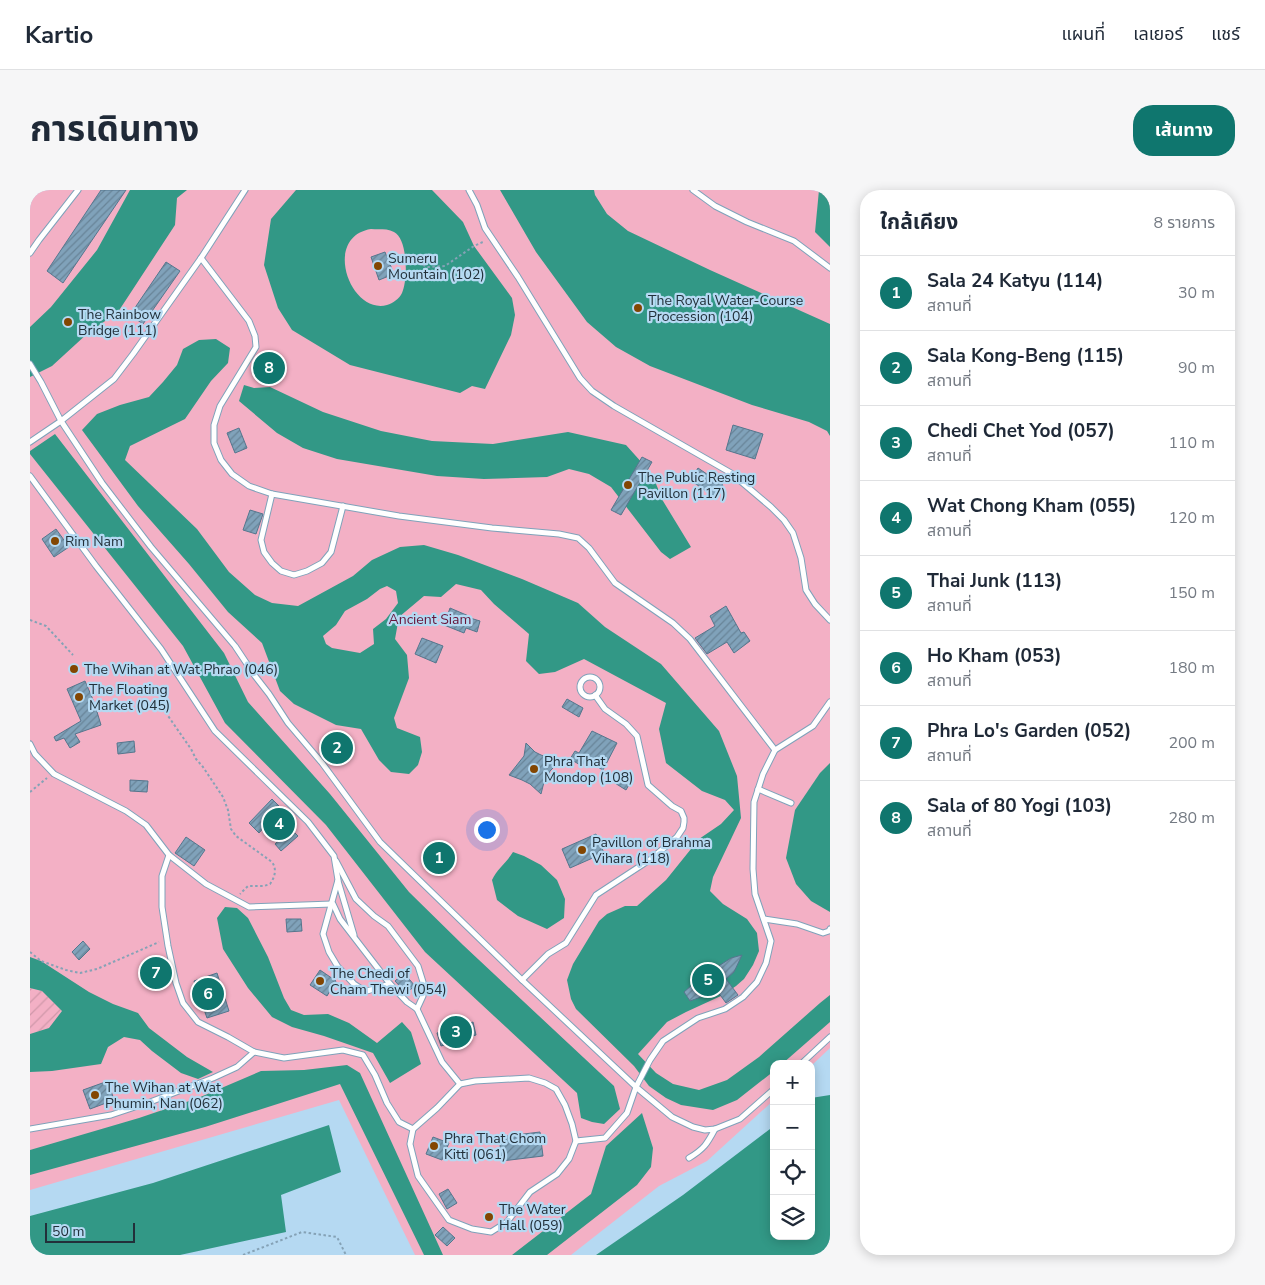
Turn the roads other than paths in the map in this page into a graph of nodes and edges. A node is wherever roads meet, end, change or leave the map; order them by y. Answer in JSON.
{"nodes":[{"id":1,"x":78,"y":190,"type":"edge"},
{"id":2,"x":245,"y":190,"type":"edge"},
{"id":3,"x":469,"y":190,"type":"edge"},
{"id":4,"x":693,"y":190,"type":"edge"},
{"id":5,"x":30,"y":254,"type":"edge"},
{"id":6,"x":200,"y":258,"type":"junction"},
{"id":7,"x":830,"y":268,"type":"edge"},
{"id":8,"x":30,"y":364,"type":"edge"},
{"id":9,"x":61,"y":421,"type":"junction"},
{"id":10,"x":30,"y":442,"type":"edge"},
{"id":11,"x":30,"y":476,"type":"edge"},
{"id":12,"x":272,"y":494,"type":"junction"},
{"id":13,"x":342,"y":506,"type":"junction"},
{"id":14,"x":830,"y":620,"type":"edge"},
{"id":15,"x":595,"y":695,"type":"junction"},
{"id":16,"x":830,"y":702,"type":"edge"},
{"id":17,"x":30,"y":744,"type":"edge"},
{"id":18,"x":775,"y":750,"type":"junction"},
{"id":19,"x":758,"y":788,"type":"junction"},
{"id":20,"x":791,"y":802,"type":"dead end"},
{"id":21,"x":169,"y":855,"type":"junction"},
{"id":22,"x":334,"y":856,"type":"junction"},
{"id":23,"x":338,"y":880,"type":"junction"},
{"id":24,"x":332,"y":904,"type":"junction"},
{"id":25,"x":764,"y":919,"type":"junction"},
{"id":26,"x":830,"y":929,"type":"edge"},
{"id":27,"x":355,"y":939,"type":"junction"},
{"id":28,"x":522,"y":980,"type":"junction"},
{"id":29,"x":390,"y":984,"type":"junction"},
{"id":30,"x":417,"y":1009,"type":"junction"},
{"id":31,"x":830,"y":1037,"type":"edge"},
{"id":32,"x":254,"y":1052,"type":"junction"},
{"id":33,"x":805,"y":1060,"type":"edge"},
{"id":34,"x":460,"y":1084,"type":"junction"},
{"id":35,"x":636,"y":1087,"type":"junction"},
{"id":36,"x":770,"y":1093,"type":"edge"},
{"id":37,"x":30,"y":1129,"type":"edge"},
{"id":38,"x":413,"y":1129,"type":"junction"},
{"id":39,"x":715,"y":1129,"type":"junction"},
{"id":40,"x":576,"y":1141,"type":"junction"},
{"id":41,"x":689,"y":1158,"type":"dead end"}],
"edges":[{"from":1,"to":5,"type":"lane"},
{"from":2,"to":6,"type":"lane"},
{"from":3,"to":14,"type":"lane"},
{"from":4,"to":7,"type":"lane"},
{"from":6,"to":9,"type":"lane"},
{"from":6,"to":12,"type":"lane"},
{"from":8,"to":9,"type":"lane"},
{"from":9,"to":10,"type":"lane"},
{"from":9,"to":28,"type":"lane"},
{"from":11,"to":22,"type":"lane"},
{"from":12,"to":13,"type":"lane"},
{"from":12,"to":13,"type":"lane"},
{"from":13,"to":18,"type":"lane"},
{"from":15,"to":15,"type":"lane"},
{"from":15,"to":28,"type":"lane"},
{"from":16,"to":18,"type":"lane"},
{"from":17,"to":21,"type":"lane"},
{"from":18,"to":19,"type":"lane"},
{"from":19,"to":20,"type":"lane"},
{"from":19,"to":25,"type":"lane"},
{"from":21,"to":24,"type":"lane"},
{"from":21,"to":32,"type":"lane"},
{"from":22,"to":23,"type":"lane"},
{"from":22,"to":30,"type":"lane"},
{"from":23,"to":24,"type":"lane"},
{"from":23,"to":27,"type":"lane"},
{"from":24,"to":27,"type":"lane"},
{"from":24,"to":29,"type":"lane"},
{"from":25,"to":26,"type":"lane"},
{"from":25,"to":35,"type":"lane"},
{"from":27,"to":29,"type":"lane"},
{"from":28,"to":35,"type":"lane"},
{"from":29,"to":30,"type":"lane"},
{"from":30,"to":34,"type":"lane"},
{"from":31,"to":33,"type":"lane"},
{"from":32,"to":37,"type":"lane"},
{"from":32,"to":38,"type":"lane"},
{"from":34,"to":38,"type":"lane"},
{"from":34,"to":40,"type":"lane"},
{"from":35,"to":39,"type":"lane"},
{"from":35,"to":40,"type":"lane"},
{"from":36,"to":39,"type":"lane"},
{"from":38,"to":40,"type":"lane"},
{"from":39,"to":41,"type":"lane"}]}
